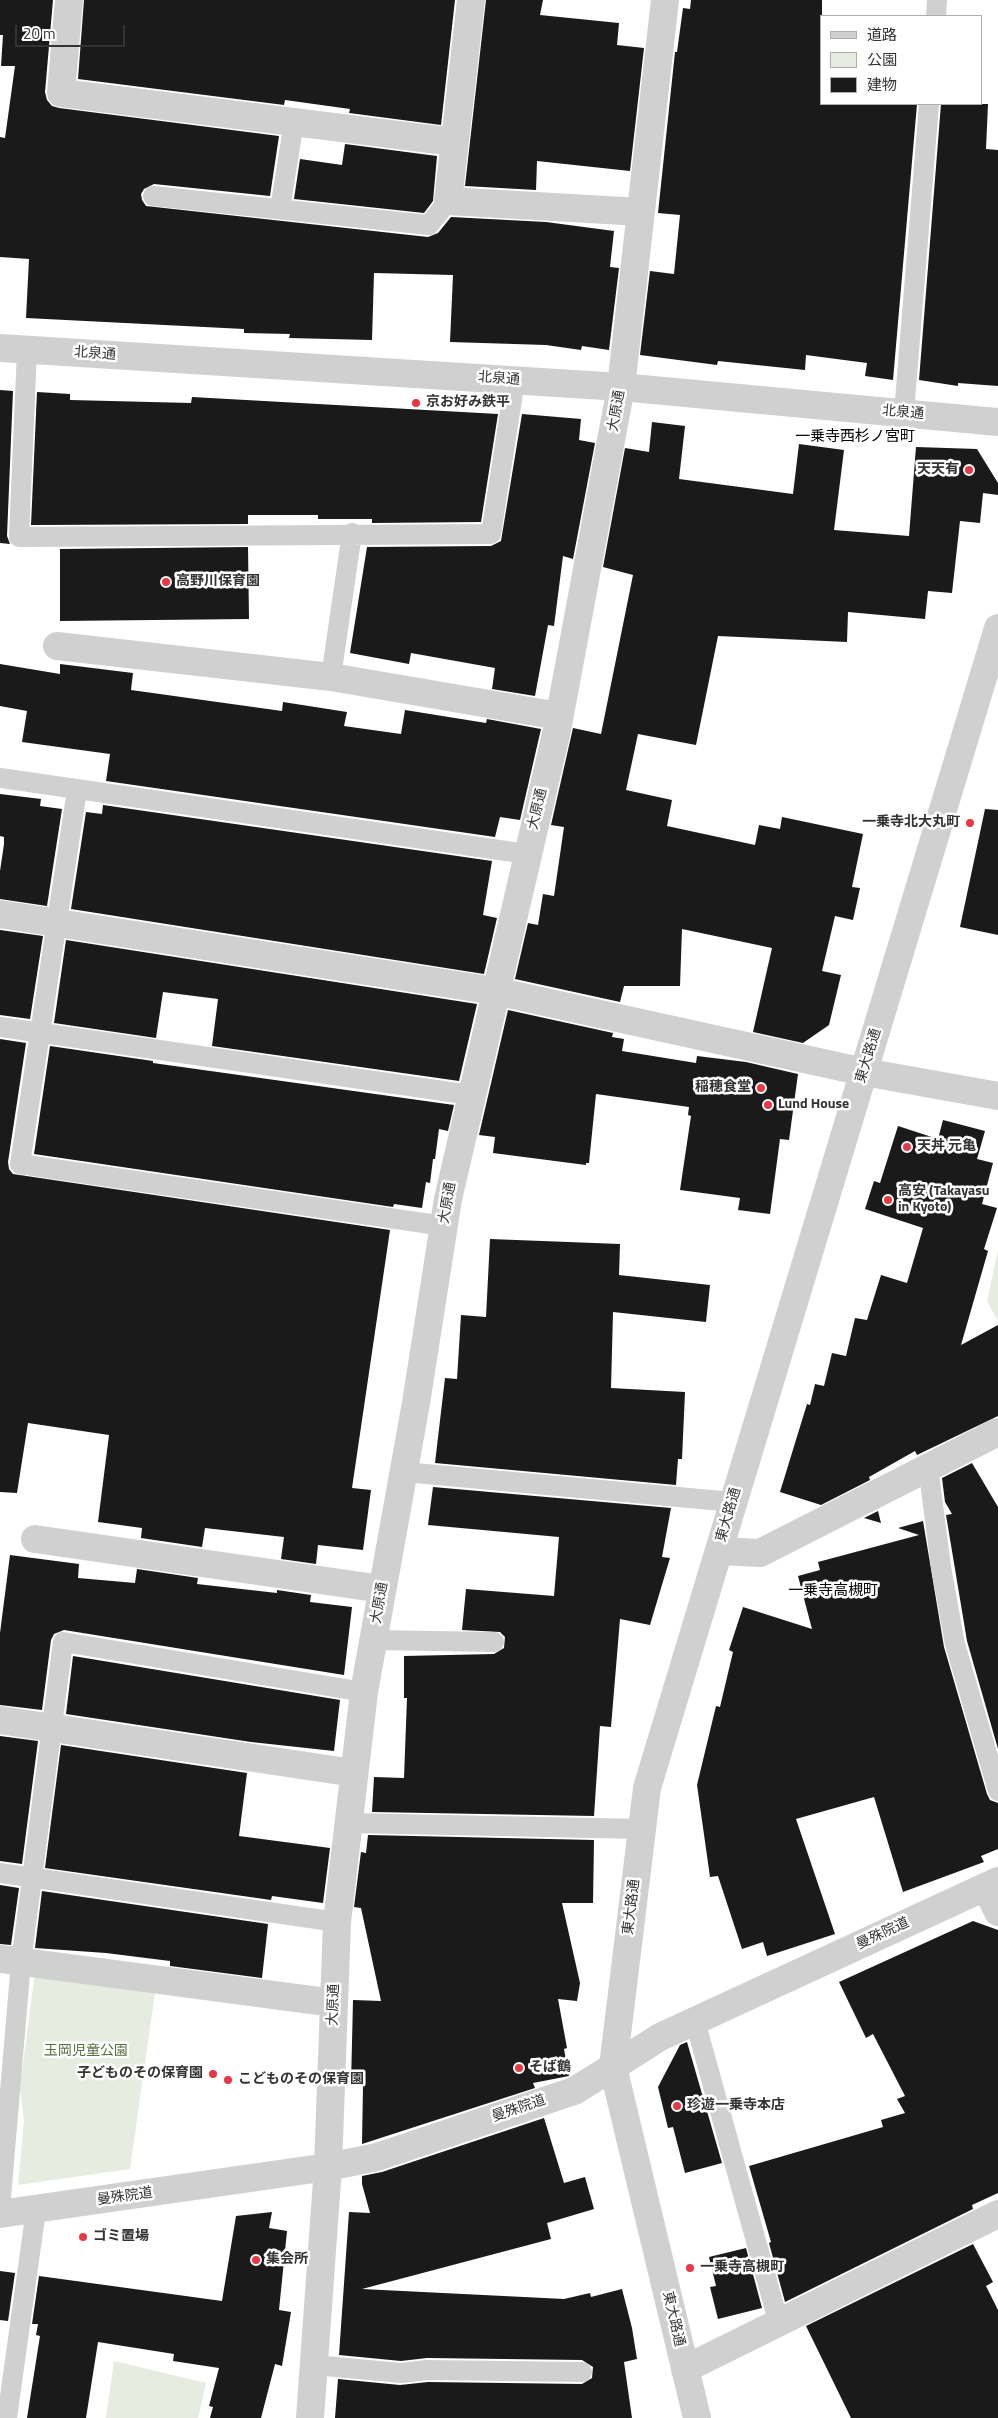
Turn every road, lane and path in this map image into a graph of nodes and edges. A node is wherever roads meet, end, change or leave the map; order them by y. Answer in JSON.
{"nodes":[{"id":1,"x":69,"y":0,"type":"edge"},
{"id":2,"x":471,"y":0,"type":"edge"},
{"id":3,"x":665,"y":0,"type":"edge"},
{"id":4,"x":937,"y":0,"type":"edge"},
{"id":5,"x":936,"y":15,"type":"edge"},
{"id":6,"x":929,"y":105,"type":"edge"},
{"id":7,"x":294,"y":122,"type":"junction"},
{"id":8,"x":454,"y":142,"type":"junction"},
{"id":9,"x":153,"y":196,"type":"dead end"},
{"id":10,"x":448,"y":201,"type":"junction"},
{"id":11,"x":280,"y":209,"type":"junction"},
{"id":12,"x":641,"y":212,"type":"junction"},
{"id":13,"x":0,"y":348,"type":"edge"},
{"id":14,"x":28,"y":350,"type":"junction"},
{"id":15,"x":515,"y":380,"type":"junction"},
{"id":16,"x":621,"y":387,"type":"junction"},
{"id":17,"x":904,"y":413,"type":"junction"},
{"id":18,"x":998,"y":422,"type":"edge"},
{"id":19,"x":352,"y":533,"type":"junction"},
{"id":20,"x":998,"y":628,"type":"edge"},
{"id":21,"x":57,"y":646,"type":"dead end"},
{"id":22,"x":331,"y":677,"type":"junction"},
{"id":23,"x":559,"y":716,"type":"junction"},
{"id":24,"x":0,"y":778,"type":"edge"},
{"id":25,"x":77,"y":790,"type":"junction"},
{"id":26,"x":527,"y":854,"type":"junction"},
{"id":27,"x":0,"y":914,"type":"edge"},
{"id":28,"x":57,"y":922,"type":"junction"},
{"id":29,"x":495,"y":991,"type":"junction"},
{"id":30,"x":0,"y":1027,"type":"edge"},
{"id":31,"x":40,"y":1033,"type":"junction"},
{"id":32,"x":864,"y":1072,"type":"junction"},
{"id":33,"x":471,"y":1095,"type":"junction"},
{"id":34,"x":998,"y":1096,"type":"edge"},
{"id":35,"x":444,"y":1226,"type":"junction"},
{"id":36,"x":998,"y":1432,"type":"edge"},
{"id":37,"x":928,"y":1466,"type":"junction"},
{"id":38,"x":404,"y":1472,"type":"junction"},
{"id":39,"x":733,"y":1502,"type":"junction"},
{"id":40,"x":35,"y":1539,"type":"dead end"},
{"id":41,"x":719,"y":1550,"type":"junction"},
{"id":42,"x":382,"y":1589,"type":"junction"},
{"id":43,"x":373,"y":1640,"type":"junction"},
{"id":44,"x":494,"y":1642,"type":"dead end"},
{"id":45,"x":364,"y":1692,"type":"junction"},
{"id":46,"x":0,"y":1720,"type":"edge"},
{"id":47,"x":50,"y":1728,"type":"junction"},
{"id":48,"x":354,"y":1773,"type":"junction"},
{"id":49,"x":998,"y":1791,"type":"edge"},
{"id":50,"x":349,"y":1823,"type":"junction"},
{"id":51,"x":641,"y":1830,"type":"junction"},
{"id":52,"x":0,"y":1873,"type":"edge"},
{"id":53,"x":31,"y":1878,"type":"junction"},
{"id":54,"x":992,"y":1884,"type":"edge"},
{"id":55,"x":998,"y":1912,"type":"edge"},
{"id":56,"x":337,"y":1922,"type":"junction"},
{"id":57,"x":10,"y":1960,"type":"edge"},
{"id":58,"x":334,"y":2003,"type":"junction"},
{"id":59,"x":695,"y":2021,"type":"junction"},
{"id":60,"x":613,"y":2067,"type":"junction"},
{"id":61,"x":328,"y":2168,"type":"junction"},
{"id":62,"x":0,"y":2209,"type":"edge"},
{"id":63,"x":36,"y":2210,"type":"junction"},
{"id":64,"x":0,"y":2214,"type":"edge"},
{"id":65,"x":998,"y":2214,"type":"edge"},
{"id":66,"x":778,"y":2324,"type":"junction"},
{"id":67,"x":314,"y":2365,"type":"junction"},
{"id":68,"x":685,"y":2369,"type":"junction"},
{"id":69,"x":582,"y":2372,"type":"dead end"},
{"id":70,"x":7,"y":2418,"type":"edge"},
{"id":71,"x":310,"y":2418,"type":"edge"},
{"id":72,"x":697,"y":2418,"type":"edge"}],
"edges":[{"from":1,"to":7,"type":"street"},
{"from":2,"to":8,"type":"street"},
{"from":3,"to":12,"type":"street","name":"大原通"},
{"from":4,"to":5,"type":"lane"},
{"from":6,"to":17,"type":"lane"},
{"from":7,"to":8,"type":"street"},
{"from":7,"to":11,"type":"lane"},
{"from":8,"to":10,"type":"street"},
{"from":9,"to":11,"type":"lane"},
{"from":10,"to":11,"type":"lane"},
{"from":10,"to":12,"type":"street"},
{"from":12,"to":16,"type":"street","name":"大原通"},
{"from":13,"to":14,"type":"street","name":"北泉通"},
{"from":14,"to":15,"type":"street","name":"北泉通"},
{"from":14,"to":19,"type":"lane"},
{"from":15,"to":16,"type":"street","name":"北泉通"},
{"from":15,"to":19,"type":"lane"},
{"from":16,"to":17,"type":"street","name":"北泉通"},
{"from":16,"to":23,"type":"street","name":"大原通"},
{"from":17,"to":18,"type":"street","name":"北泉通"},
{"from":19,"to":22,"type":"lane"},
{"from":20,"to":32,"type":"street","name":"東大路通"},
{"from":21,"to":22,"type":"street"},
{"from":22,"to":23,"type":"street"},
{"from":23,"to":26,"type":"street","name":"大原通"},
{"from":24,"to":25,"type":"lane"},
{"from":25,"to":26,"type":"lane"},
{"from":25,"to":28,"type":"lane"},
{"from":26,"to":29,"type":"street","name":"大原通"},
{"from":27,"to":28,"type":"street"},
{"from":28,"to":29,"type":"street"},
{"from":28,"to":31,"type":"lane"},
{"from":29,"to":32,"type":"street"},
{"from":29,"to":33,"type":"street","name":"大原通"},
{"from":30,"to":31,"type":"lane"},
{"from":31,"to":33,"type":"lane"},
{"from":31,"to":35,"type":"lane"},
{"from":32,"to":34,"type":"street"},
{"from":32,"to":39,"type":"street","name":"東大路通"},
{"from":33,"to":35,"type":"street","name":"大原通"},
{"from":35,"to":38,"type":"street","name":"大原通"},
{"from":36,"to":37,"type":"street"},
{"from":37,"to":41,"type":"street"},
{"from":37,"to":49,"type":"lane"},
{"from":38,"to":39,"type":"lane"},
{"from":38,"to":42,"type":"street","name":"大原通"},
{"from":39,"to":41,"type":"street","name":"東大路通"},
{"from":40,"to":42,"type":"street"},
{"from":41,"to":51,"type":"street","name":"東大路通"},
{"from":42,"to":43,"type":"street","name":"大原通"},
{"from":43,"to":44,"type":"lane"},
{"from":43,"to":45,"type":"street","name":"大原通"},
{"from":45,"to":47,"type":"lane"},
{"from":45,"to":48,"type":"street","name":"大原通"},
{"from":46,"to":47,"type":"street"},
{"from":47,"to":48,"type":"street"},
{"from":47,"to":53,"type":"lane"},
{"from":48,"to":50,"type":"street","name":"大原通"},
{"from":50,"to":51,"type":"lane"},
{"from":50,"to":56,"type":"street","name":"大原通"},
{"from":51,"to":60,"type":"street","name":"東大路通"},
{"from":52,"to":53,"type":"lane"},
{"from":53,"to":56,"type":"lane"},
{"from":53,"to":57,"type":"lane"},
{"from":54,"to":55,"type":"street"},
{"from":54,"to":59,"type":"street","name":"曼殊院道"},
{"from":56,"to":58,"type":"street","name":"大原通"},
{"from":57,"to":58,"type":"street"},
{"from":57,"to":62,"type":"lane"},
{"from":58,"to":61,"type":"street","name":"大原通"},
{"from":59,"to":60,"type":"street","name":"曼殊院道"},
{"from":59,"to":66,"type":"lane"},
{"from":60,"to":61,"type":"street","name":"曼殊院道"},
{"from":60,"to":68,"type":"street","name":"東大路通"},
{"from":61,"to":63,"type":"street","name":"曼殊院道"},
{"from":61,"to":67,"type":"street","name":"大原通"},
{"from":63,"to":64,"type":"street","name":"曼殊院道"},
{"from":63,"to":70,"type":"lane"},
{"from":65,"to":66,"type":"street"},
{"from":66,"to":68,"type":"street"},
{"from":67,"to":69,"type":"lane"},
{"from":67,"to":71,"type":"street","name":"大原通"},
{"from":68,"to":72,"type":"street","name":"東大路通"}]}
